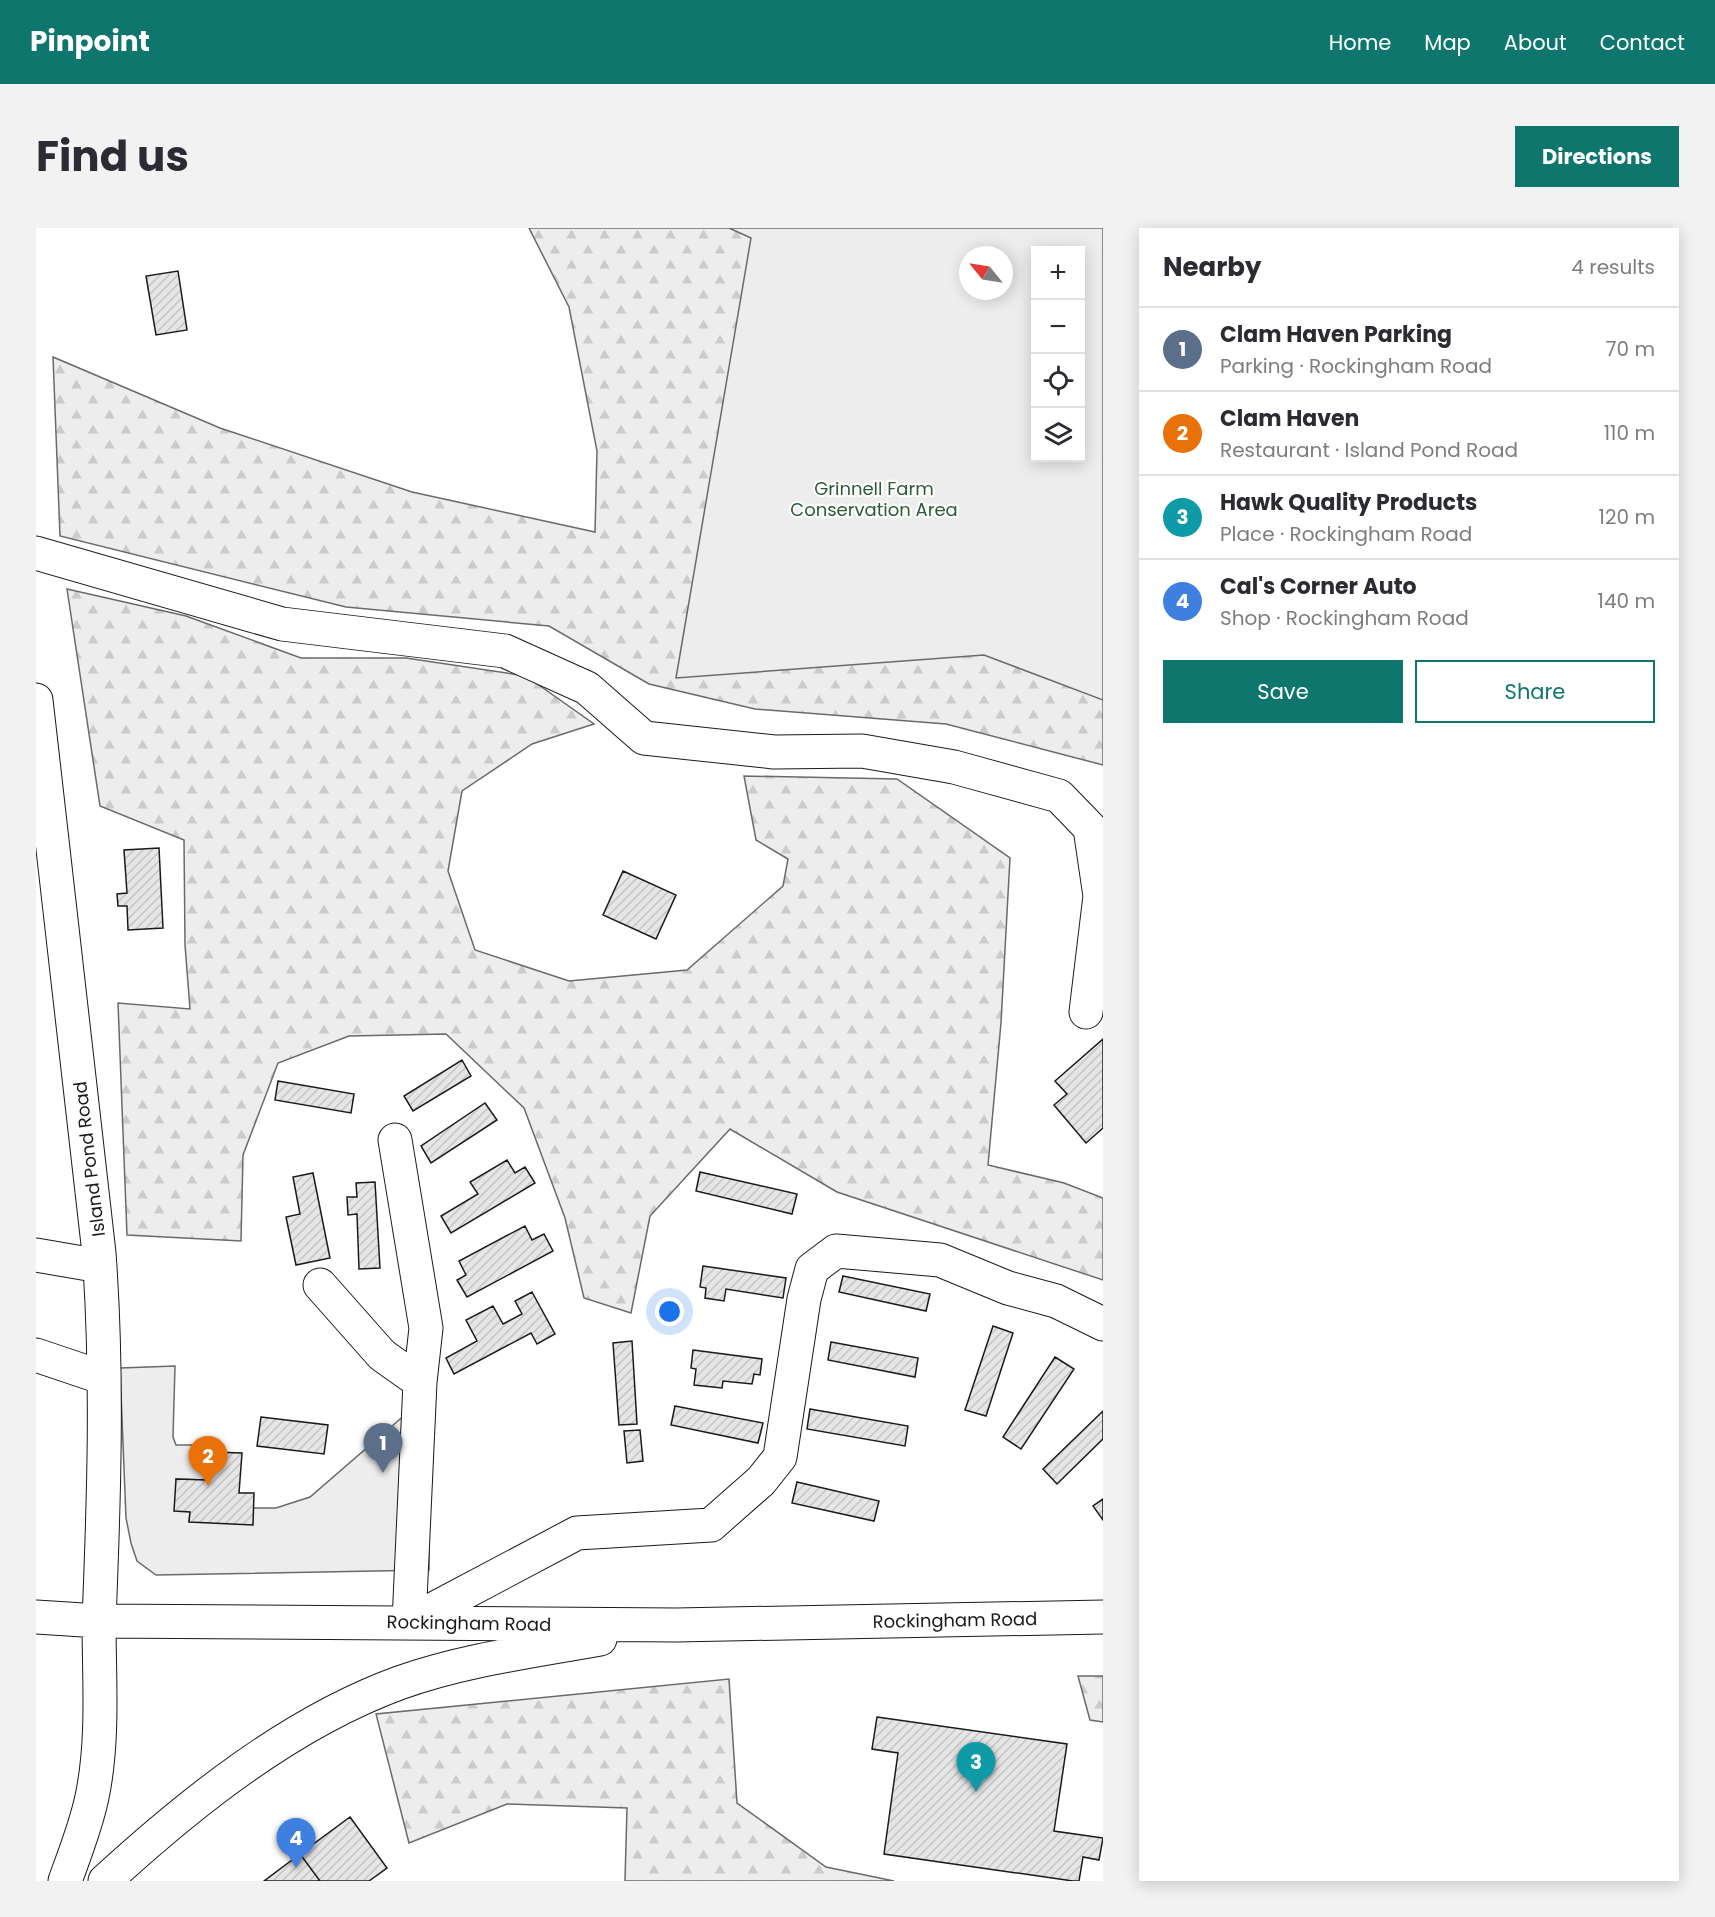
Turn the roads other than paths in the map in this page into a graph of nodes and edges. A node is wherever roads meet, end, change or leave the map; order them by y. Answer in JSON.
{"nodes":[{"id":1,"x":36,"y":553,"type":"edge"},
{"id":2,"x":36,"y":700,"type":"edge"},
{"id":3,"x":1086,"y":1012,"type":"dead end"},
{"id":4,"x":395,"y":1140,"type":"dead end"},
{"id":5,"x":36,"y":1255,"type":"edge"},
{"id":6,"x":100,"y":1266,"type":"junction"},
{"id":7,"x":320,"y":1285,"type":"dead end"},
{"id":8,"x":1103,"y":1324,"type":"edge"},
{"id":9,"x":36,"y":1355,"type":"edge"},
{"id":10,"x":104,"y":1377,"type":"junction"},
{"id":11,"x":420,"y":1382,"type":"junction"},
{"id":12,"x":36,"y":1617,"type":"edge"},
{"id":13,"x":1103,"y":1617,"type":"edge"},
{"id":14,"x":99,"y":1621,"type":"junction"},
{"id":15,"x":409,"y":1622,"type":"junction"},
{"id":16,"x":676,"y":1625,"type":"junction"},
{"id":17,"x":65,"y":1881,"type":"edge"},
{"id":18,"x":105,"y":1881,"type":"edge"}],
"edges":[{"from":1,"to":3,"type":"main road"},
{"from":2,"to":6,"type":"main road","name":"Island Pond Road"},
{"from":4,"to":11,"type":"main road"},
{"from":5,"to":6,"type":"main road"},
{"from":6,"to":10,"type":"main road","name":"Island Pond Road"},
{"from":7,"to":11,"type":"main road"},
{"from":8,"to":15,"type":"main road"},
{"from":9,"to":10,"type":"main road"},
{"from":10,"to":14,"type":"main road","name":"Island Pond Road"},
{"from":11,"to":15,"type":"main road"},
{"from":12,"to":14,"type":"main road","name":"Rockingham Road"},
{"from":13,"to":16,"type":"main road","name":"Rockingham Road"},
{"from":14,"to":15,"type":"main road","name":"Rockingham Road"},
{"from":14,"to":17,"type":"main road"},
{"from":15,"to":16,"type":"main road","name":"Rockingham Road"},
{"from":16,"to":18,"type":"main road"}]}
